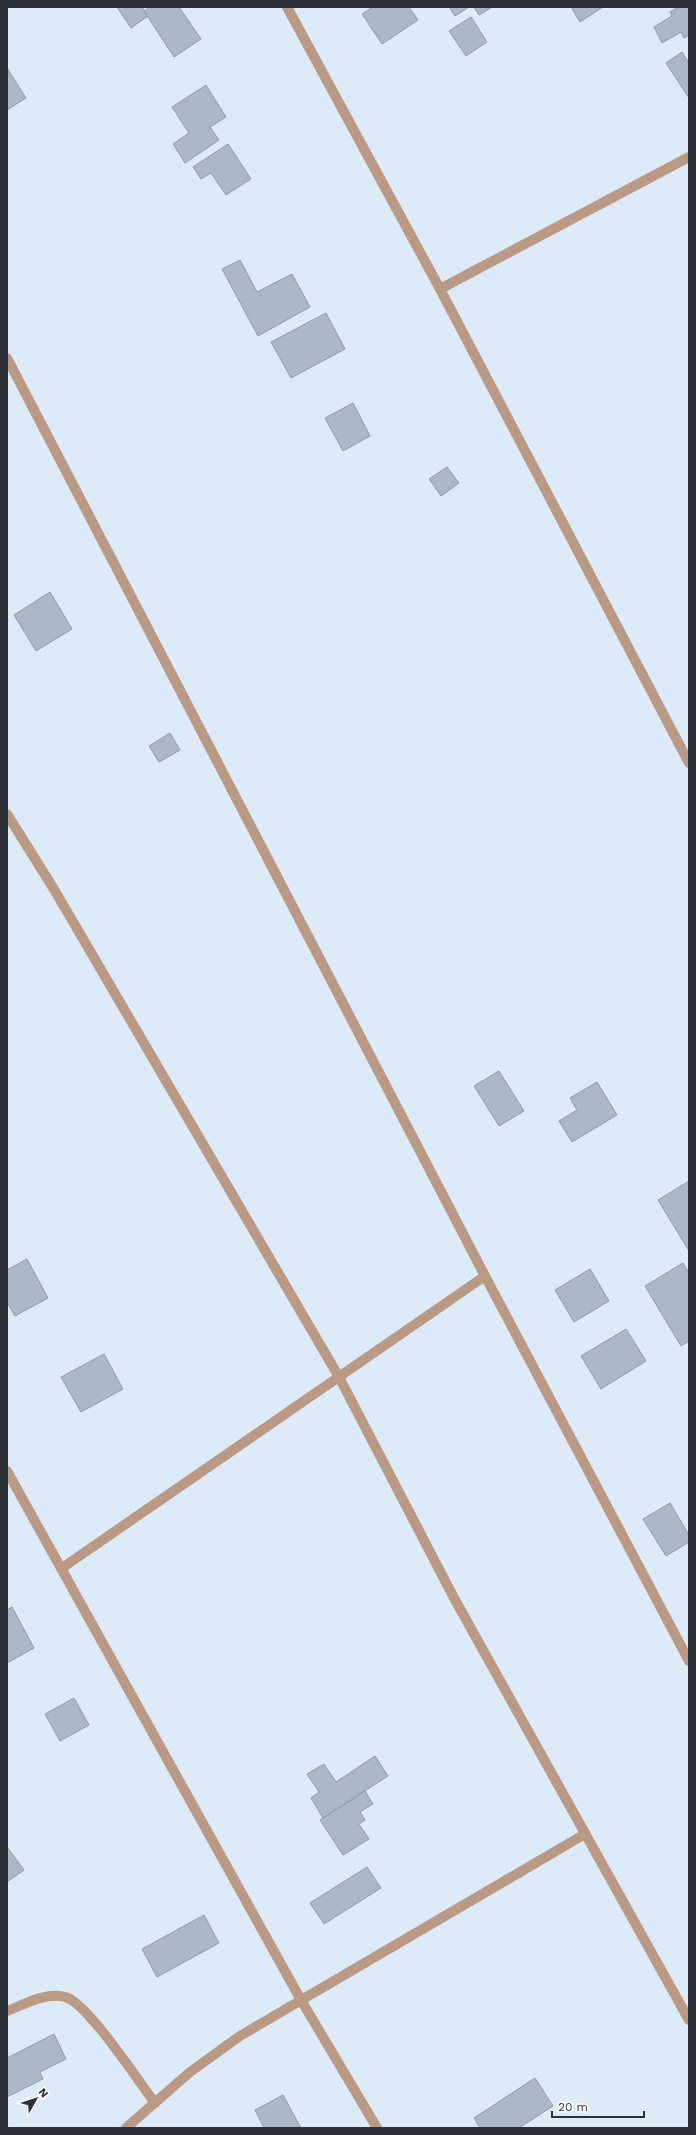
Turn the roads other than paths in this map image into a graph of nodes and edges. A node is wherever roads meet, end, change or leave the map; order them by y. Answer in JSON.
{"nodes":[{"id":1,"x":287,"y":7,"type":"edge"},
{"id":2,"x":689,"y":157,"type":"edge"},
{"id":3,"x":440,"y":289,"type":"junction"},
{"id":4,"x":7,"y":358,"type":"edge"},
{"id":5,"x":689,"y":763,"type":"edge"},
{"id":6,"x":7,"y":814,"type":"edge"},
{"id":7,"x":484,"y":1276,"type":"junction"},
{"id":8,"x":339,"y":1377,"type":"junction"},
{"id":9,"x":7,"y":1472,"type":"edge"},
{"id":10,"x":62,"y":1568,"type":"junction"},
{"id":11,"x":689,"y":1661,"type":"edge"},
{"id":12,"x":585,"y":1834,"type":"junction"},
{"id":13,"x":301,"y":2000,"type":"junction"},
{"id":14,"x":7,"y":2011,"type":"edge"},
{"id":15,"x":689,"y":2020,"type":"edge"},
{"id":16,"x":155,"y":2103,"type":"junction"},
{"id":17,"x":126,"y":2128,"type":"edge"},
{"id":18,"x":377,"y":2128,"type":"edge"}],
"edges":[{"from":1,"to":3,"type":"street"},
{"from":2,"to":3,"type":"street"},
{"from":3,"to":5,"type":"street"},
{"from":4,"to":7,"type":"street"},
{"from":6,"to":8,"type":"street"},
{"from":7,"to":8,"type":"street"},
{"from":7,"to":11,"type":"street"},
{"from":8,"to":10,"type":"street"},
{"from":8,"to":12,"type":"street"},
{"from":9,"to":10,"type":"street"},
{"from":10,"to":13,"type":"street"},
{"from":12,"to":13,"type":"street"},
{"from":12,"to":15,"type":"street"},
{"from":13,"to":16,"type":"street"},
{"from":13,"to":18,"type":"street"},
{"from":14,"to":16,"type":"street"},
{"from":16,"to":17,"type":"street"}]}
